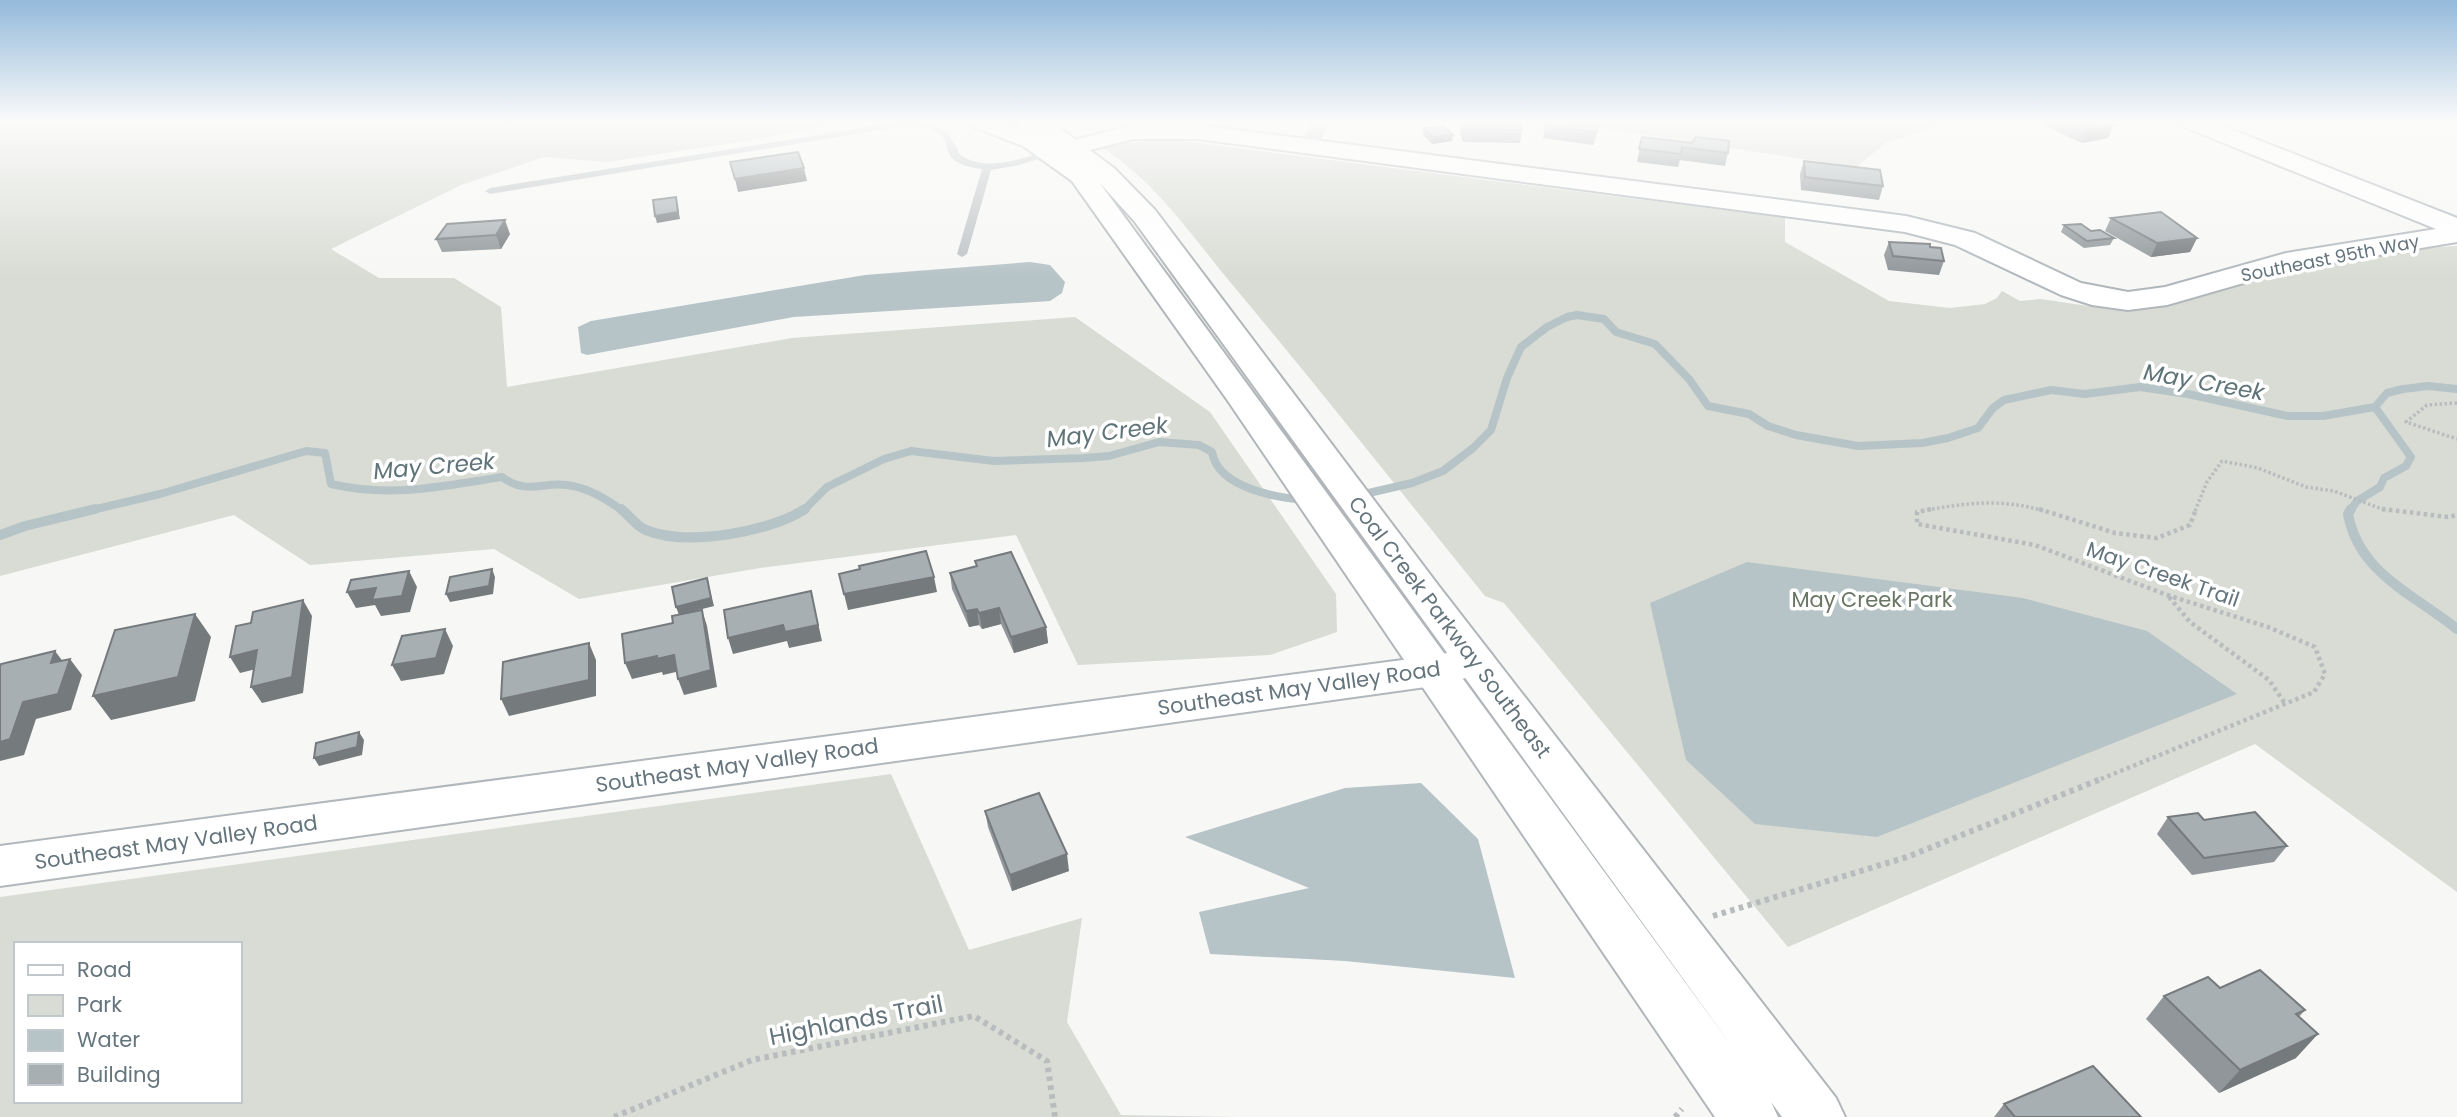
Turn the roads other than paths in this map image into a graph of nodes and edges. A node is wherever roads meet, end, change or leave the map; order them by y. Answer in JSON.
{"nodes":[{"id":1,"x":599,"y":173,"type":"edge"},
{"id":2,"x":985,"y":173,"type":"edge"},
{"id":3,"x":1078,"y":173,"type":"edge"},
{"id":4,"x":1094,"y":173,"type":"edge"},
{"id":5,"x":1506,"y":173,"type":"edge"},
{"id":6,"x":2320,"y":173,"type":"edge"},
{"id":7,"x":490,"y":191,"type":"dead end"},
{"id":8,"x":2457,"y":228,"type":"edge"},
{"id":9,"x":2457,"y":234,"type":"edge"},
{"id":10,"x":962,"y":254,"type":"dead end"},
{"id":11,"x":1454,"y":666,"type":"junction"},
{"id":12,"x":0,"y":866,"type":"edge"},
{"id":13,"x":1749,"y":1117,"type":"edge"},
{"id":14,"x":1816,"y":1117,"type":"edge"}],
"edges":[{"from":1,"to":7,"type":"lane"},
{"from":2,"to":10,"type":"lane"},
{"from":3,"to":11,"type":"street","name":"Coal Creek Parkway Southeast"},
{"from":4,"to":11,"type":"street","name":"Coal Creek Parkway Southeast"},
{"from":5,"to":9,"type":"street","name":"Southeast 95th Way"},
{"from":6,"to":8,"type":"street"},
{"from":11,"to":12,"type":"street","name":"Southeast May Valley Road"},
{"from":11,"to":13,"type":"street","name":"Coal Creek Parkway Southeast"},
{"from":11,"to":14,"type":"street","name":"Coal Creek Parkway Southeast"}]}
